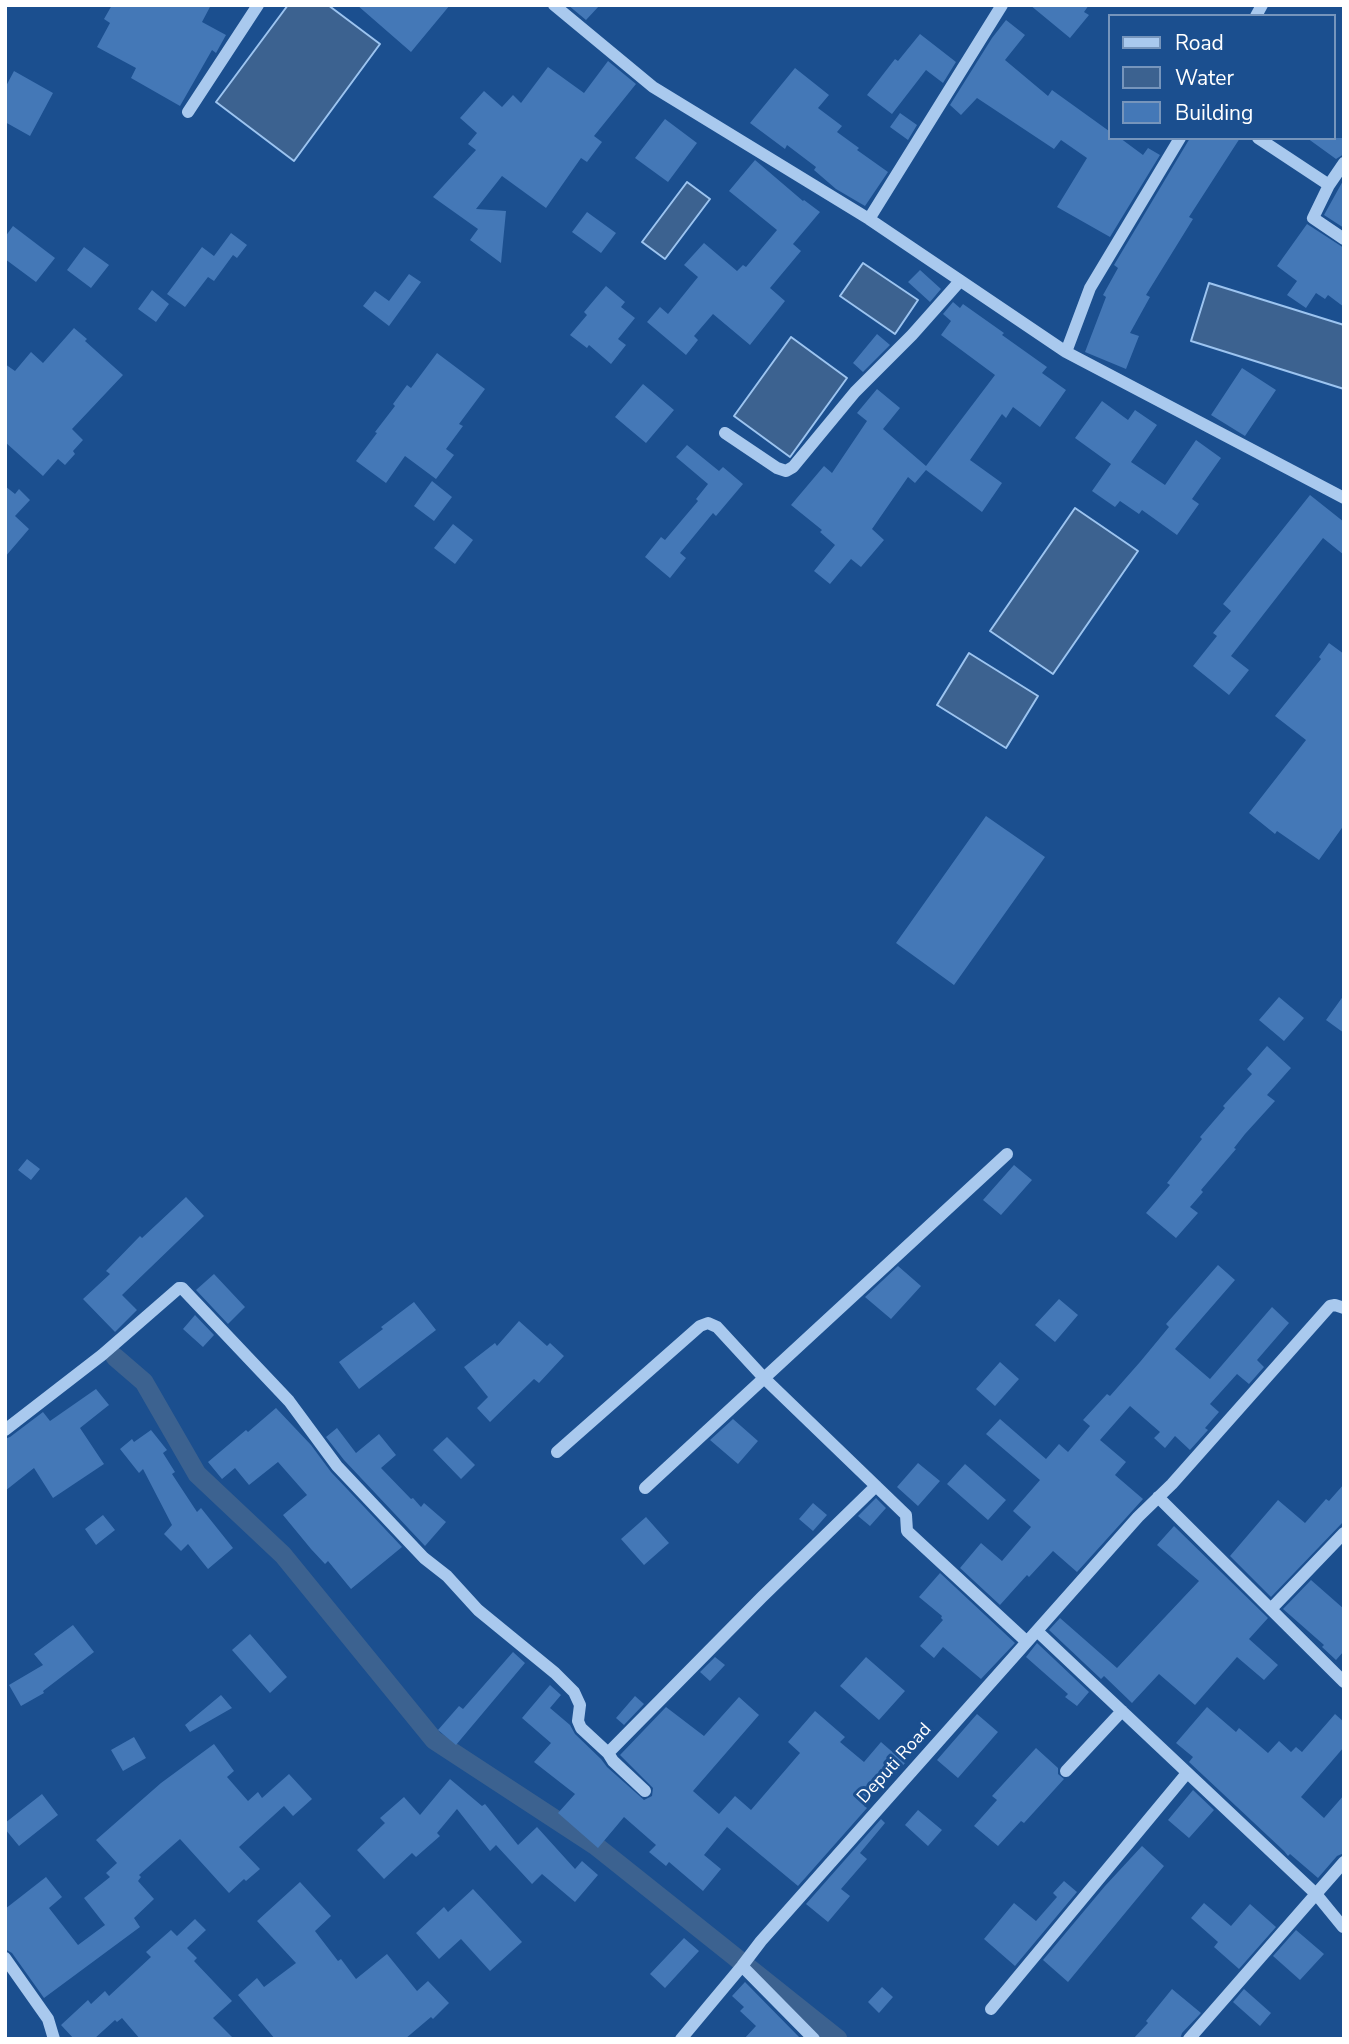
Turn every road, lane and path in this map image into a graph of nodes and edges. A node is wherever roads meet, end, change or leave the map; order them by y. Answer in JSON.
{"nodes":[{"id":1,"x":258,"y":5,"type":"edge"},
{"id":2,"x":554,"y":5,"type":"edge"},
{"id":3,"x":1002,"y":5,"type":"edge"},
{"id":4,"x":188,"y":112,"type":"dead end"},
{"id":5,"x":1179,"y":140,"type":"edge"},
{"id":6,"x":1261,"y":140,"type":"edge"},
{"id":7,"x":1344,"y":163,"type":"edge"},
{"id":8,"x":1329,"y":185,"type":"junction"},
{"id":9,"x":869,"y":219,"type":"junction"},
{"id":10,"x":1344,"y":239,"type":"edge"},
{"id":11,"x":960,"y":281,"type":"junction"},
{"id":12,"x":1066,"y":352,"type":"junction"},
{"id":13,"x":725,"y":433,"type":"dead end"},
{"id":14,"x":1344,"y":498,"type":"edge"},
{"id":15,"x":1007,"y":1154,"type":"dead end"},
{"id":16,"x":1344,"y":1308,"type":"edge"},
{"id":17,"x":764,"y":1378,"type":"junction"},
{"id":18,"x":5,"y":1430,"type":"edge"},
{"id":19,"x":556,"y":1452,"type":"dead end"},
{"id":20,"x":876,"y":1486,"type":"junction"},
{"id":21,"x":645,"y":1488,"type":"dead end"},
{"id":22,"x":1158,"y":1497,"type":"junction"},
{"id":23,"x":1344,"y":1533,"type":"edge"},
{"id":24,"x":1271,"y":1609,"type":"junction"},
{"id":25,"x":1037,"y":1630,"type":"junction"},
{"id":26,"x":1027,"y":1642,"type":"junction"},
{"id":27,"x":1344,"y":1682,"type":"edge"},
{"id":28,"x":1122,"y":1711,"type":"junction"},
{"id":29,"x":608,"y":1753,"type":"junction"},
{"id":30,"x":1066,"y":1771,"type":"dead end"},
{"id":31,"x":1187,"y":1773,"type":"junction"},
{"id":32,"x":645,"y":1791,"type":"dead end"},
{"id":33,"x":1344,"y":1862,"type":"edge"},
{"id":34,"x":1316,"y":1894,"type":"junction"},
{"id":35,"x":1343,"y":1927,"type":"edge"},
{"id":36,"x":5,"y":1958,"type":"edge"},
{"id":37,"x":742,"y":1966,"type":"junction"},
{"id":38,"x":991,"y":2009,"type":"dead end"},
{"id":39,"x":54,"y":2039,"type":"edge"},
{"id":40,"x":681,"y":2039,"type":"edge"},
{"id":41,"x":814,"y":2039,"type":"edge"},
{"id":42,"x":1189,"y":2039,"type":"edge"}],
"edges":[{"from":1,"to":4,"type":"street"},
{"from":2,"to":9,"type":"street"},
{"from":3,"to":9,"type":"street"},
{"from":5,"to":12,"type":"street"},
{"from":6,"to":8,"type":"street"},
{"from":7,"to":8,"type":"street"},
{"from":8,"to":10,"type":"street"},
{"from":9,"to":11,"type":"street"},
{"from":11,"to":12,"type":"street"},
{"from":11,"to":13,"type":"street"},
{"from":12,"to":14,"type":"street"},
{"from":15,"to":17,"type":"street"},
{"from":16,"to":22,"type":"street","name":"Deputi Road"},
{"from":17,"to":19,"type":"street"},
{"from":17,"to":20,"type":"street"},
{"from":17,"to":21,"type":"street"},
{"from":18,"to":29,"type":"street"},
{"from":20,"to":26,"type":"street"},
{"from":20,"to":29,"type":"street"},
{"from":22,"to":24,"type":"street"},
{"from":22,"to":25,"type":"street","name":"Deputi Road"},
{"from":23,"to":24,"type":"street"},
{"from":24,"to":27,"type":"street"},
{"from":25,"to":26,"type":"street","name":"Deputi Road"},
{"from":25,"to":28,"type":"street"},
{"from":26,"to":37,"type":"street","name":"Deputi Road"},
{"from":28,"to":30,"type":"street"},
{"from":28,"to":31,"type":"street"},
{"from":29,"to":32,"type":"street"},
{"from":31,"to":34,"type":"street"},
{"from":31,"to":38,"type":"street"},
{"from":33,"to":34,"type":"street"},
{"from":34,"to":35,"type":"street"},
{"from":34,"to":42,"type":"street"},
{"from":36,"to":39,"type":"street"},
{"from":37,"to":40,"type":"street","name":"Deputi Road"},
{"from":37,"to":41,"type":"street"}]}
